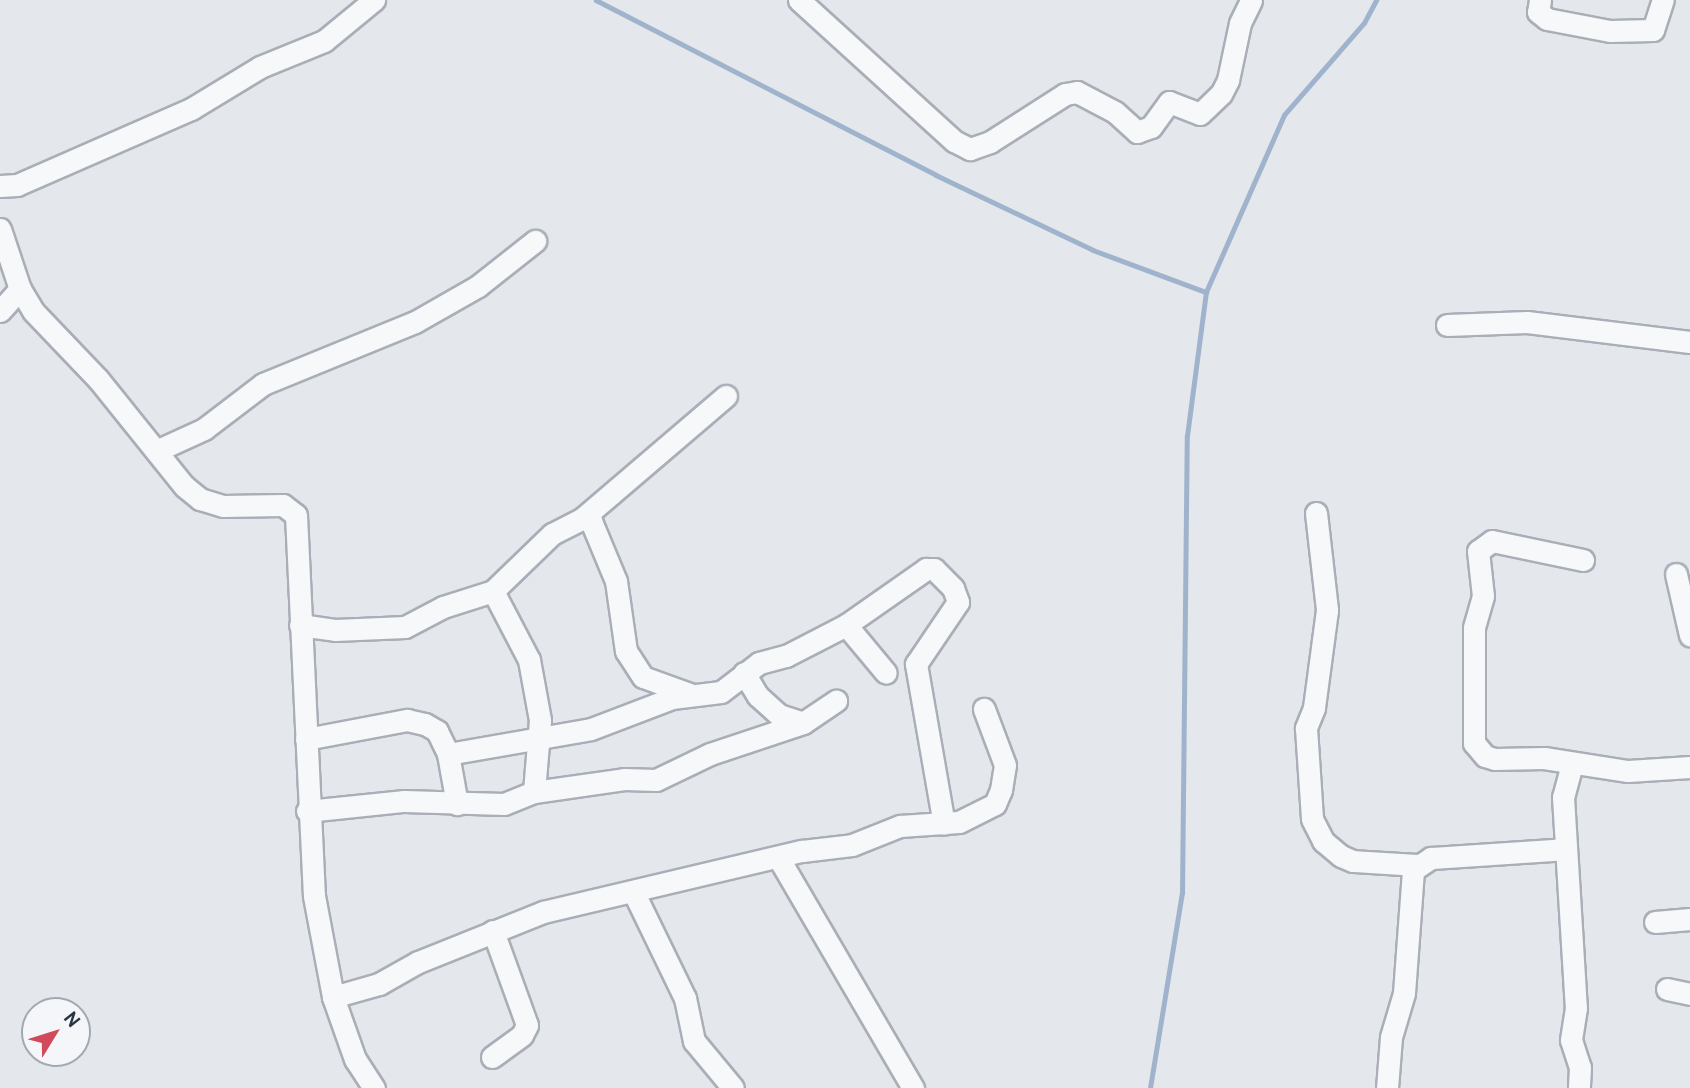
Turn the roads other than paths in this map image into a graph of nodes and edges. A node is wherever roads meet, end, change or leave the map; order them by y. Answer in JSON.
{"nodes":[{"id":1,"x":374,"y":0,"type":"edge"},
{"id":2,"x":799,"y":0,"type":"edge"},
{"id":3,"x":1251,"y":0,"type":"edge"},
{"id":4,"x":1540,"y":0,"type":"edge"},
{"id":5,"x":1663,"y":0,"type":"edge"},
{"id":6,"x":350,"y":8,"type":"edge"},
{"id":7,"x":0,"y":186,"type":"edge"},
{"id":8,"x":0,"y":229,"type":"edge"},
{"id":9,"x":535,"y":241,"type":"dead end"},
{"id":10,"x":20,"y":289,"type":"junction"},
{"id":11,"x":0,"y":311,"type":"edge"},
{"id":12,"x":1447,"y":325,"type":"dead end"},
{"id":13,"x":1690,"y":342,"type":"edge"},
{"id":14,"x":726,"y":396,"type":"dead end"},
{"id":15,"x":156,"y":451,"type":"junction"},
{"id":16,"x":1316,"y":513,"type":"dead end"},
{"id":17,"x":583,"y":518,"type":"junction"},
{"id":18,"x":1583,"y":560,"type":"dead end"},
{"id":19,"x":1676,"y":573,"type":"dead end"},
{"id":20,"x":493,"y":591,"type":"junction"},
{"id":21,"x":300,"y":625,"type":"junction"},
{"id":22,"x":846,"y":625,"type":"junction"},
{"id":23,"x":1690,"y":635,"type":"edge"},
{"id":24,"x":744,"y":673,"type":"junction"},
{"id":25,"x":886,"y":673,"type":"dead end"},
{"id":26,"x":698,"y":698,"type":"junction"},
{"id":27,"x":836,"y":701,"type":"dead end"},
{"id":28,"x":984,"y":709,"type":"dead end"},
{"id":29,"x":803,"y":723,"type":"junction"},
{"id":30,"x":540,"y":738,"type":"junction"},
{"id":31,"x":306,"y":739,"type":"junction"},
{"id":32,"x":448,"y":754,"type":"junction"},
{"id":33,"x":1572,"y":764,"type":"junction"},
{"id":34,"x":1690,"y":767,"type":"edge"},
{"id":35,"x":534,"y":792,"type":"junction"},
{"id":36,"x":457,"y":804,"type":"junction"},
{"id":37,"x":307,"y":811,"type":"junction"},
{"id":38,"x":944,"y":824,"type":"junction"},
{"id":39,"x":1565,"y":849,"type":"junction"},
{"id":40,"x":778,"y":857,"type":"junction"},
{"id":41,"x":1419,"y":864,"type":"junction"},
{"id":42,"x":633,"y":891,"type":"junction"},
{"id":43,"x":1690,"y":919,"type":"edge"},
{"id":44,"x":1655,"y":922,"type":"dead end"},
{"id":45,"x":493,"y":931,"type":"junction"},
{"id":46,"x":1667,"y":989,"type":"dead end"},
{"id":47,"x":1690,"y":994,"type":"edge"},
{"id":48,"x":333,"y":997,"type":"junction"},
{"id":49,"x":492,"y":1057,"type":"dead end"},
{"id":50,"x":374,"y":1088,"type":"edge"},
{"id":51,"x":733,"y":1088,"type":"edge"},
{"id":52,"x":913,"y":1088,"type":"edge"},
{"id":53,"x":1387,"y":1088,"type":"edge"},
{"id":54,"x":1579,"y":1088,"type":"edge"}],
"edges":[{"from":1,"to":6,"type":"street"},
{"from":2,"to":3,"type":"street"},
{"from":4,"to":5,"type":"street"},
{"from":6,"to":7,"type":"street"},
{"from":8,"to":10,"type":"street"},
{"from":9,"to":15,"type":"street"},
{"from":10,"to":11,"type":"street"},
{"from":10,"to":15,"type":"street"},
{"from":12,"to":13,"type":"street"},
{"from":14,"to":17,"type":"street"},
{"from":15,"to":21,"type":"street"},
{"from":16,"to":41,"type":"street"},
{"from":17,"to":20,"type":"street"},
{"from":17,"to":26,"type":"street"},
{"from":18,"to":33,"type":"street"},
{"from":19,"to":23,"type":"street"},
{"from":20,"to":21,"type":"street"},
{"from":20,"to":30,"type":"street"},
{"from":21,"to":31,"type":"street"},
{"from":22,"to":24,"type":"street"},
{"from":22,"to":25,"type":"street"},
{"from":22,"to":38,"type":"street"},
{"from":24,"to":26,"type":"street"},
{"from":24,"to":29,"type":"street"},
{"from":26,"to":30,"type":"street"},
{"from":27,"to":29,"type":"street"},
{"from":28,"to":38,"type":"street"},
{"from":29,"to":35,"type":"street"},
{"from":30,"to":32,"type":"street"},
{"from":30,"to":35,"type":"street"},
{"from":31,"to":32,"type":"street"},
{"from":31,"to":37,"type":"street"},
{"from":32,"to":36,"type":"street"},
{"from":33,"to":34,"type":"street"},
{"from":33,"to":39,"type":"street"},
{"from":35,"to":36,"type":"street"},
{"from":36,"to":37,"type":"street"},
{"from":37,"to":48,"type":"street"},
{"from":38,"to":40,"type":"street"},
{"from":39,"to":41,"type":"street"},
{"from":39,"to":54,"type":"street"},
{"from":40,"to":42,"type":"street"},
{"from":40,"to":52,"type":"street"},
{"from":41,"to":53,"type":"street"},
{"from":42,"to":45,"type":"street"},
{"from":42,"to":51,"type":"street"},
{"from":43,"to":44,"type":"street"},
{"from":45,"to":48,"type":"street"},
{"from":45,"to":49,"type":"street"},
{"from":46,"to":47,"type":"street"},
{"from":48,"to":50,"type":"street"}]}
